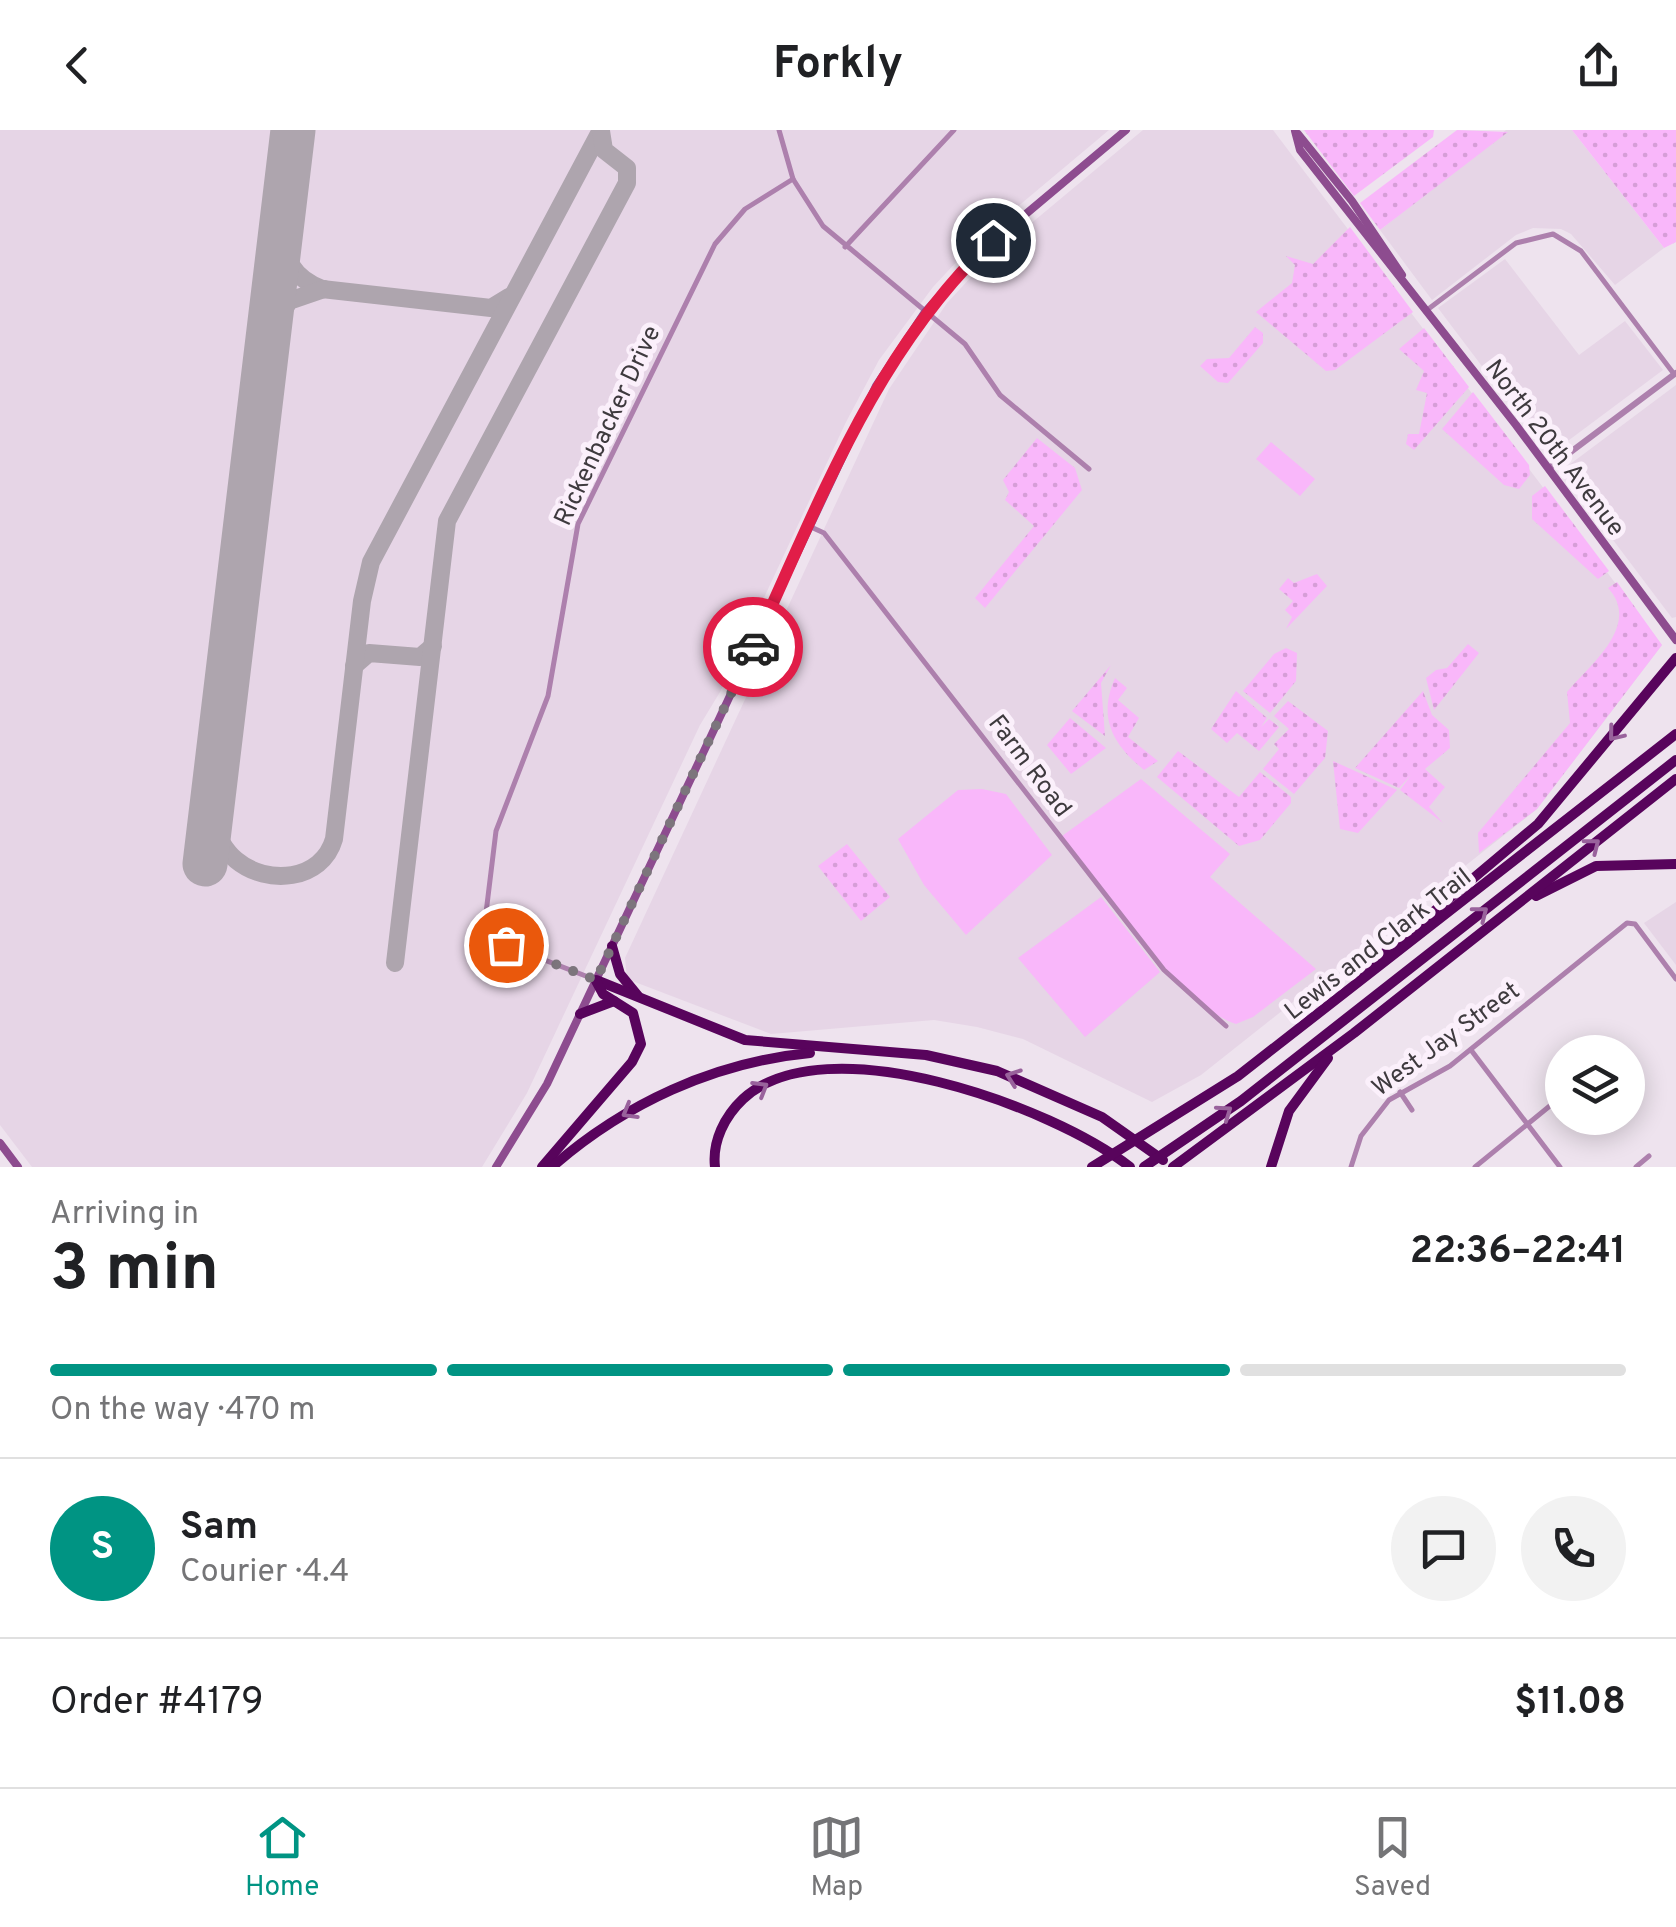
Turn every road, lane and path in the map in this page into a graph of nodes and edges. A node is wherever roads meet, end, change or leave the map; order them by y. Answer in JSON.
{"nodes":[{"id":1,"x":778,"y":130,"type":"edge"},
{"id":2,"x":954,"y":130,"type":"edge"},
{"id":3,"x":1126,"y":130,"type":"edge"},
{"id":4,"x":1294,"y":131,"type":"edge"},
{"id":5,"x":793,"y":179,"type":"junction"},
{"id":6,"x":845,"y":246,"type":"junction"},
{"id":7,"x":1428,"y":310,"type":"junction"},
{"id":8,"x":925,"y":312,"type":"junction"},
{"id":9,"x":1675,"y":373,"type":"edge"},
{"id":10,"x":1548,"y":468,"type":"junction"},
{"id":11,"x":1089,"y":470,"type":"dead end"},
{"id":12,"x":809,"y":526,"type":"junction"},
{"id":13,"x":1676,"y":640,"type":"edge"},
{"id":14,"x":1676,"y":658,"type":"edge"},
{"id":15,"x":1676,"y":734,"type":"edge"},
{"id":16,"x":1676,"y":760,"type":"edge"},
{"id":17,"x":1676,"y":780,"type":"edge"},
{"id":18,"x":1676,"y":864,"type":"edge"},
{"id":19,"x":1489,"y":926,"type":"junction"},
{"id":20,"x":481,"y":942,"type":"junction"},
{"id":21,"x":612,"y":946,"type":"junction"},
{"id":22,"x":480,"y":962,"type":"dead end"},
{"id":23,"x":1676,"y":979,"type":"edge"},
{"id":24,"x":596,"y":980,"type":"junction"},
{"id":25,"x":639,"y":997,"type":"junction"},
{"id":26,"x":615,"y":1000,"type":"junction"},
{"id":27,"x":580,"y":1014,"type":"junction"},
{"id":28,"x":1226,"y":1026,"type":"dead end"},
{"id":29,"x":1354,"y":1033,"type":"junction"},
{"id":30,"x":1294,"y":1034,"type":"junction"},
{"id":31,"x":856,"y":1049,"type":"junction"},
{"id":32,"x":1471,"y":1049,"type":"junction"},
{"id":33,"x":1400,"y":1092,"type":"junction"},
{"id":34,"x":1412,"y":1110,"type":"dead end"},
{"id":35,"x":1545,"y":1110,"type":"edge"},
{"id":36,"x":1528,"y":1124,"type":"junction"},
{"id":37,"x":0,"y":1143,"type":"edge"},
{"id":38,"x":1649,"y":1156,"type":"dead end"},
{"id":39,"x":18,"y":1167,"type":"edge"},
{"id":40,"x":496,"y":1167,"type":"edge"},
{"id":41,"x":542,"y":1167,"type":"edge"},
{"id":42,"x":552,"y":1167,"type":"edge"},
{"id":43,"x":715,"y":1167,"type":"edge"},
{"id":44,"x":1092,"y":1167,"type":"edge"},
{"id":45,"x":1130,"y":1167,"type":"edge"},
{"id":46,"x":1144,"y":1167,"type":"edge"},
{"id":47,"x":1172,"y":1167,"type":"edge"},
{"id":48,"x":1271,"y":1167,"type":"edge"},
{"id":49,"x":1351,"y":1167,"type":"edge"},
{"id":50,"x":1475,"y":1167,"type":"edge"},
{"id":51,"x":1560,"y":1167,"type":"edge"},
{"id":52,"x":1636,"y":1167,"type":"edge"}],
"edges":[{"from":1,"to":5,"type":"street"},
{"from":2,"to":6,"type":"street"},
{"from":3,"to":8,"type":"main road"},
{"from":4,"to":7,"type":"main road","name":"North 20th Avenue"},
{"from":5,"to":6,"type":"street"},
{"from":5,"to":20,"type":"street","name":"Rickenbacker Drive"},
{"from":6,"to":8,"type":"street"},
{"from":7,"to":9,"type":"street"},
{"from":7,"to":10,"type":"main road","name":"North 20th Avenue"},
{"from":8,"to":11,"type":"street"},
{"from":8,"to":12,"type":"main road"},
{"from":9,"to":10,"type":"street"},
{"from":10,"to":13,"type":"main road","name":"North 20th Avenue"},
{"from":12,"to":21,"type":"main road"},
{"from":12,"to":28,"type":"street","name":"Farm Road"},
{"from":14,"to":30,"type":"highway","one_way":true},
{"from":15,"to":30,"type":"highway","name":"Lewis and Clark Trail"},
{"from":46,"to":16,"type":"highway","one_way":true},
{"from":19,"to":17,"type":"highway","one_way":true},
{"from":18,"to":19,"type":"highway"},
{"from":19,"to":29,"type":"highway"},
{"from":20,"to":22,"type":"street","name":"Rickenbacker Drive"},
{"from":20,"to":24,"type":"street"},
{"from":21,"to":24,"type":"main road"},
{"from":21,"to":25,"type":"highway"},
{"from":23,"to":32,"type":"street","name":"West Jay Street"},
{"from":24,"to":25,"type":"highway"},
{"from":24,"to":26,"type":"highway"},
{"from":24,"to":27,"type":"main road"},
{"from":25,"to":31,"type":"highway"},
{"from":26,"to":27,"type":"highway"},
{"from":26,"to":41,"type":"highway"},
{"from":27,"to":40,"type":"main road"},
{"from":29,"to":47,"type":"highway"},
{"from":29,"to":48,"type":"highway"},
{"from":30,"to":44,"type":"highway","name":"Lewis and Clark Trail"},
{"from":31,"to":42,"type":"highway","one_way":true},
{"from":47,"to":31,"type":"highway","one_way":true},
{"from":32,"to":33,"type":"street","name":"West Jay Street"},
{"from":32,"to":36,"type":"street"},
{"from":33,"to":34,"type":"street"},
{"from":33,"to":49,"type":"street","name":"West Jay Street"},
{"from":35,"to":36,"type":"street"},
{"from":36,"to":50,"type":"street"},
{"from":36,"to":51,"type":"street"},
{"from":37,"to":39,"type":"main road"},
{"from":38,"to":52,"type":"street"},
{"from":43,"to":45,"type":"highway","one_way":true}]}
